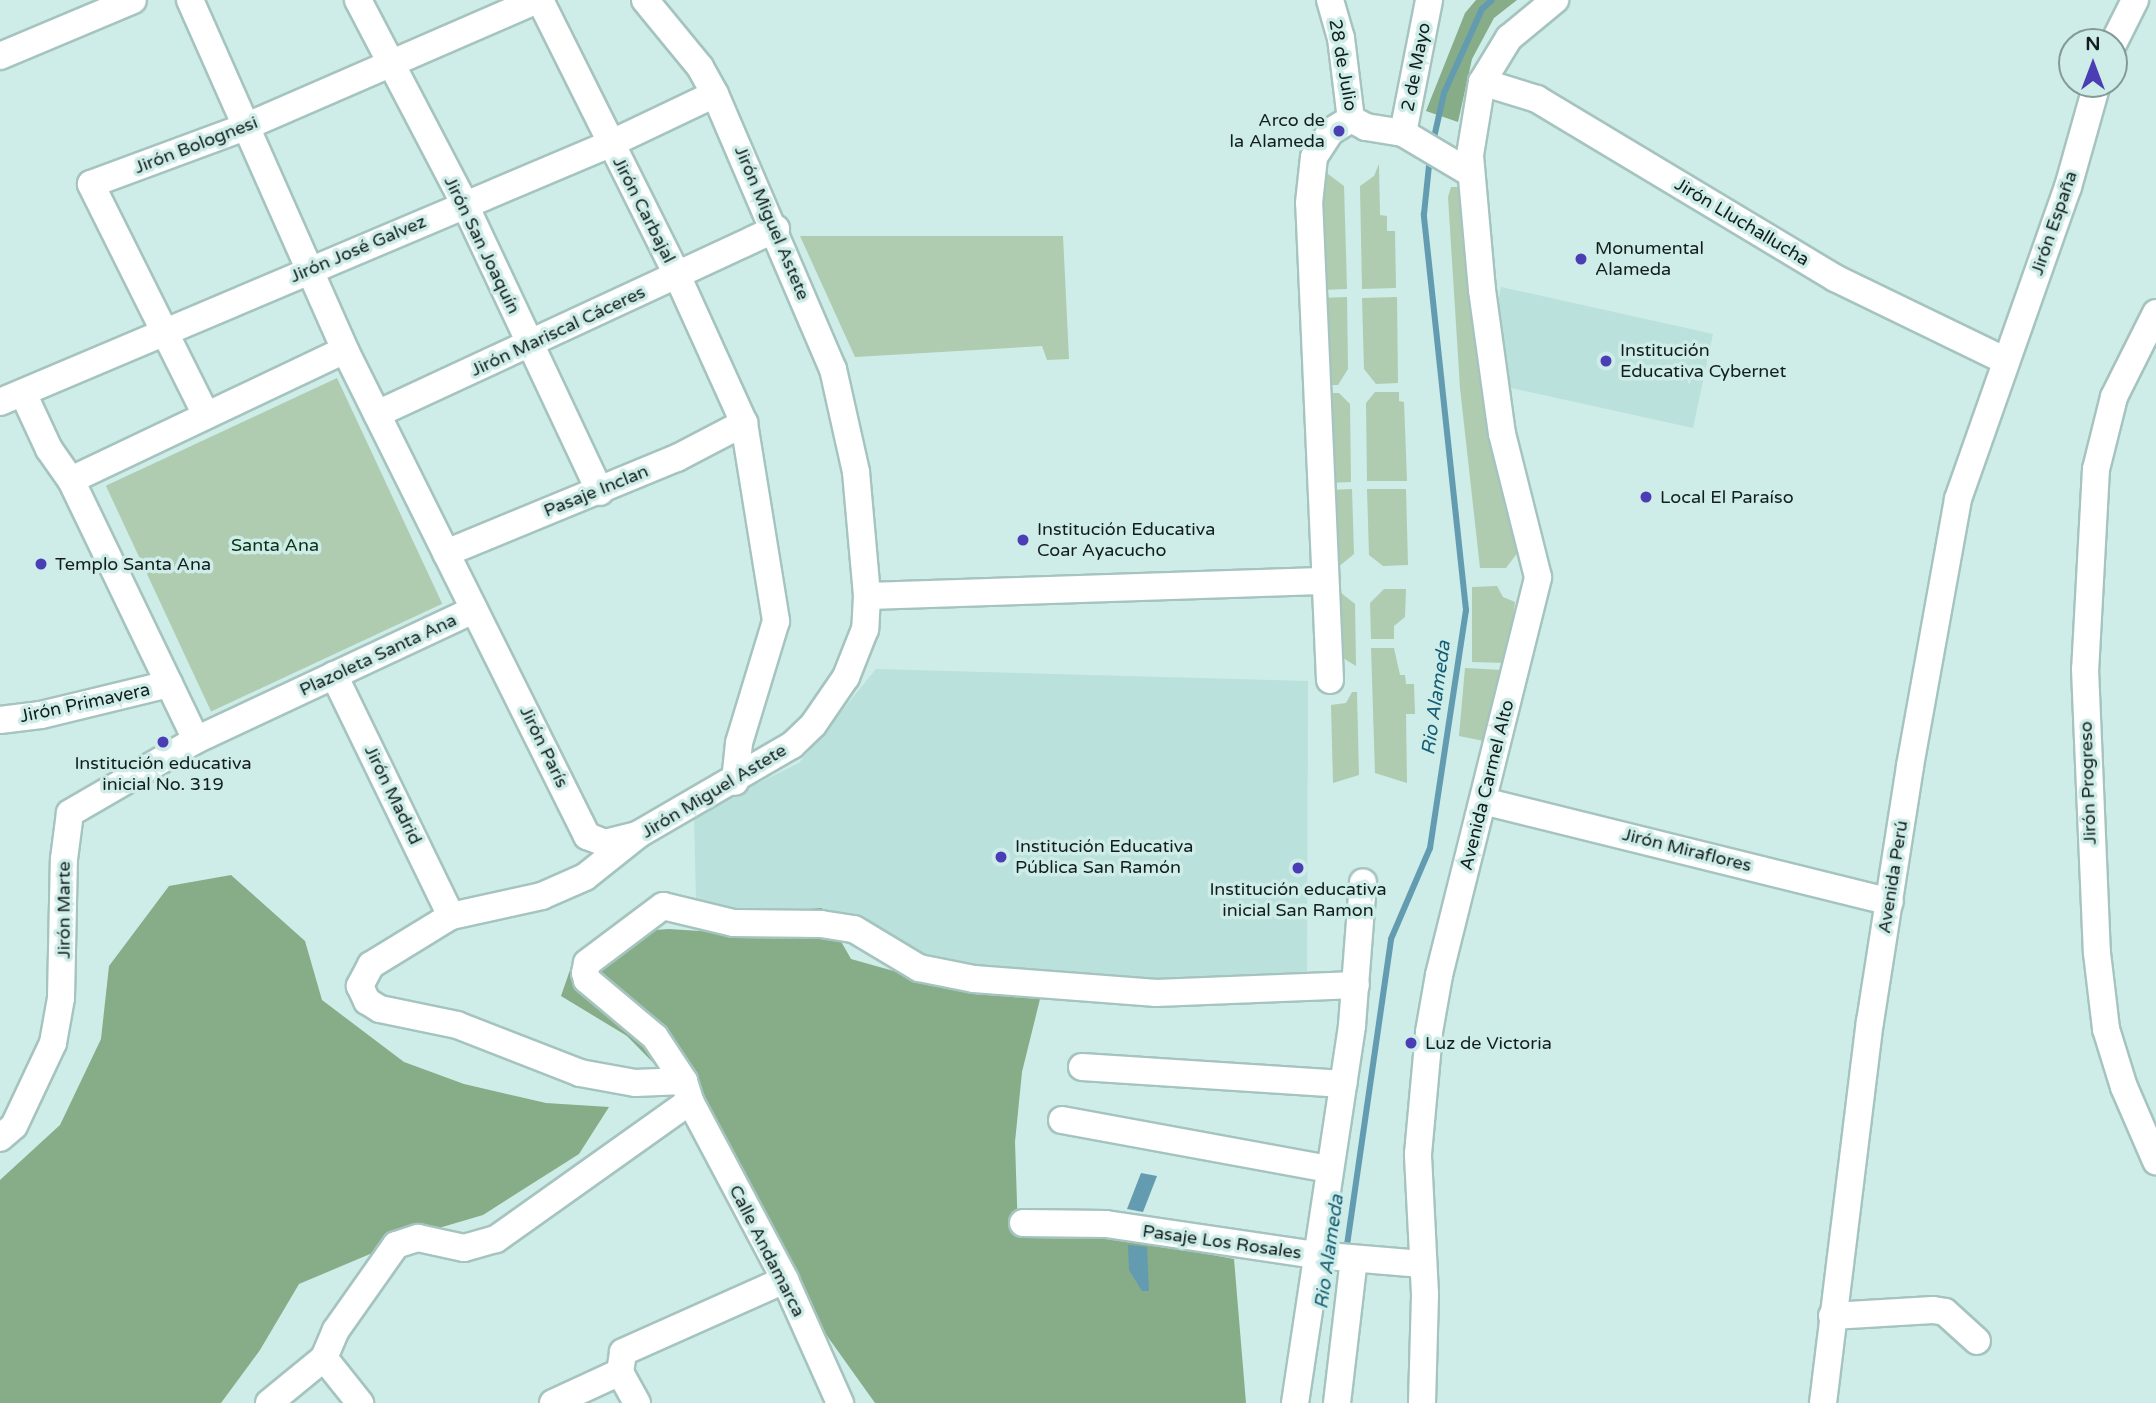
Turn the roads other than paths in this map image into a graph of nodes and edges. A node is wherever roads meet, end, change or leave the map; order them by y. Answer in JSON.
{"nodes":[{"id":1,"x":133,"y":0,"type":"edge"},
{"id":2,"x":190,"y":0,"type":"edge"},
{"id":3,"x":358,"y":0,"type":"edge"},
{"id":4,"x":539,"y":0,"type":"edge"},
{"id":5,"x":645,"y":0,"type":"edge"},
{"id":6,"x":1330,"y":0,"type":"edge"},
{"id":7,"x":1429,"y":0,"type":"edge"},
{"id":8,"x":1555,"y":0,"type":"edge"},
{"id":9,"x":2135,"y":0,"type":"edge"},
{"id":10,"x":2121,"y":28,"type":"edge"},
{"id":11,"x":0,"y":56,"type":"edge"},
{"id":12,"x":389,"y":65,"type":"junction"},
{"id":13,"x":1482,"y":82,"type":"junction"},
{"id":14,"x":715,"y":94,"type":"junction"},
{"id":15,"x":2093,"y":98,"type":"edge"},
{"id":16,"x":1351,"y":119,"type":"junction"},
{"id":17,"x":246,"y":127,"type":"junction"},
{"id":18,"x":1407,"y":137,"type":"junction"},
{"id":19,"x":611,"y":144,"type":"junction"},
{"id":20,"x":1461,"y":167,"type":"junction"},
{"id":21,"x":465,"y":205,"type":"junction"},
{"id":22,"x":776,"y":229,"type":"junction"},
{"id":23,"x":312,"y":269,"type":"junction"},
{"id":24,"x":677,"y":275,"type":"junction"},
{"id":25,"x":2156,"y":313,"type":"edge"},
{"id":26,"x":166,"y":329,"type":"junction"},
{"id":27,"x":531,"y":346,"type":"junction"},
{"id":28,"x":345,"y":350,"type":"junction"},
{"id":29,"x":2004,"y":360,"type":"junction"},
{"id":30,"x":11,"y":397,"type":"edge"},
{"id":31,"x":377,"y":414,"type":"junction"},
{"id":32,"x":206,"y":415,"type":"junction"},
{"id":33,"x":744,"y":423,"type":"junction"},
{"id":34,"x":71,"y":480,"type":"junction"},
{"id":35,"x":600,"y":492,"type":"junction"},
{"id":36,"x":446,"y":553,"type":"junction"},
{"id":37,"x":1323,"y":581,"type":"junction"},
{"id":38,"x":867,"y":596,"type":"junction"},
{"id":39,"x":474,"y":610,"type":"junction"},
{"id":40,"x":334,"y":675,"type":"junction"},
{"id":41,"x":1329,"y":680,"type":"dead end"},
{"id":42,"x":169,"y":684,"type":"junction"},
{"id":43,"x":0,"y":720,"type":"edge"},
{"id":44,"x":196,"y":740,"type":"junction"},
{"id":45,"x":736,"y":782,"type":"junction"},
{"id":46,"x":1483,"y":801,"type":"junction"},
{"id":47,"x":639,"y":834,"type":"junction"},
{"id":48,"x":1363,"y":882,"type":"dead end"},
{"id":49,"x":1890,"y":902,"type":"junction"},
{"id":50,"x":451,"y":916,"type":"junction"},
{"id":51,"x":1356,"y":985,"type":"junction"},
{"id":52,"x":1082,"y":1067,"type":"dead end"},
{"id":53,"x":1343,"y":1084,"type":"junction"},
{"id":54,"x":687,"y":1091,"type":"junction"},
{"id":55,"x":1062,"y":1120,"type":"dead end"},
{"id":56,"x":0,"y":1138,"type":"edge"},
{"id":57,"x":2156,"y":1161,"type":"edge"},
{"id":58,"x":1329,"y":1169,"type":"junction"},
{"id":59,"x":1023,"y":1223,"type":"dead end"},
{"id":60,"x":1336,"y":1257,"type":"junction"},
{"id":61,"x":1422,"y":1264,"type":"junction"},
{"id":62,"x":785,"y":1280,"type":"junction"},
{"id":63,"x":1832,"y":1316,"type":"junction"},
{"id":64,"x":1977,"y":1341,"type":"dead end"},
{"id":65,"x":324,"y":1358,"type":"junction"},
{"id":66,"x":620,"y":1372,"type":"junction"},
{"id":67,"x":269,"y":1403,"type":"edge"},
{"id":68,"x":360,"y":1403,"type":"edge"},
{"id":69,"x":553,"y":1403,"type":"edge"},
{"id":70,"x":637,"y":1403,"type":"edge"},
{"id":71,"x":840,"y":1403,"type":"edge"},
{"id":72,"x":1295,"y":1403,"type":"edge"},
{"id":73,"x":1337,"y":1403,"type":"edge"},
{"id":74,"x":1422,"y":1403,"type":"edge"},
{"id":75,"x":1823,"y":1403,"type":"edge"}],
"edges":[{"from":1,"to":11,"type":"street"},
{"from":2,"to":17,"type":"street","name":"Plazoleta Santa Ana"},
{"from":3,"to":12,"type":"street","name":"Jirón San Joaquín"},
{"from":4,"to":12,"type":"street","name":"Jirón Bolognesi"},
{"from":4,"to":19,"type":"street","name":"Jirón Carbajal"},
{"from":5,"to":14,"type":"street","name":"Jirón Miguel Astete"},
{"from":6,"to":16,"type":"street","name":"28 de Julio"},
{"from":7,"to":18,"type":"street","name":"2 de Mayo"},
{"from":8,"to":13,"type":"street"},
{"from":9,"to":10,"type":"street"},
{"from":12,"to":17,"type":"street","name":"Jirón Bolognesi"},
{"from":12,"to":21,"type":"street","name":"Jirón San Joaquín"},
{"from":13,"to":20,"type":"street","name":"Avenida Carmel Alto"},
{"from":13,"to":29,"type":"street","name":"Jirón Lluchallucha"},
{"from":14,"to":19,"type":"street","name":"Jirón José Galvez"},
{"from":14,"to":22,"type":"street","name":"Jirón Miguel Astete"},
{"from":15,"to":29,"type":"street","name":"Jirón España"},
{"from":16,"to":18,"type":"street","name":"28 de Julio"},
{"from":16,"to":37,"type":"street"},
{"from":17,"to":23,"type":"street","name":"Plazoleta Santa Ana"},
{"from":17,"to":26,"type":"street","name":"Jirón Bolognesi"},
{"from":18,"to":20,"type":"street","name":"28 de Julio"},
{"from":19,"to":21,"type":"street","name":"Jirón José Galvez"},
{"from":19,"to":24,"type":"street","name":"Jirón Carbajal"},
{"from":20,"to":46,"type":"street","name":"Avenida Carmel Alto"},
{"from":21,"to":23,"type":"street","name":"Jirón José Galvez"},
{"from":21,"to":27,"type":"street","name":"Jirón San Joaquín"},
{"from":22,"to":24,"type":"street","name":"Jirón Mariscal Cáceres"},
{"from":22,"to":38,"type":"street","name":"Jirón Miguel Astete"},
{"from":23,"to":26,"type":"street","name":"Jirón José Galvez"},
{"from":23,"to":28,"type":"street","name":"Plazoleta Santa Ana"},
{"from":24,"to":27,"type":"street","name":"Jirón Mariscal Cáceres"},
{"from":24,"to":33,"type":"street","name":"Jirón Carbajal"},
{"from":25,"to":57,"type":"street","name":"Jirón Progreso"},
{"from":26,"to":30,"type":"street","name":"Jirón José Galvez"},
{"from":26,"to":32,"type":"street","name":"Jirón Bolognesi"},
{"from":27,"to":31,"type":"street","name":"Jirón Mariscal Cáceres"},
{"from":27,"to":35,"type":"street","name":"Jirón San Joaquín"},
{"from":28,"to":31,"type":"street","name":"Plazoleta Santa Ana"},
{"from":28,"to":32,"type":"street"},
{"from":29,"to":49,"type":"street","name":"Avenida Perú"},
{"from":30,"to":34,"type":"street"},
{"from":31,"to":36,"type":"street","name":"Plazoleta Santa Ana"},
{"from":32,"to":34,"type":"street"},
{"from":33,"to":35,"type":"street","name":"Pasaje Inclan"},
{"from":33,"to":45,"type":"street","name":"Jirón Carbajal"},
{"from":34,"to":42,"type":"street"},
{"from":35,"to":36,"type":"street","name":"Pasaje Inclan"},
{"from":36,"to":39,"type":"street","name":"Plazoleta Santa Ana"},
{"from":37,"to":38,"type":"street"},
{"from":37,"to":41,"type":"street"},
{"from":38,"to":45,"type":"street","name":"Jirón Miguel Astete"},
{"from":39,"to":40,"type":"street","name":"Plazoleta Santa Ana"},
{"from":39,"to":47,"type":"street","name":"Jirón París"},
{"from":40,"to":44,"type":"street","name":"Plazoleta Santa Ana"},
{"from":40,"to":50,"type":"street","name":"Jirón Madrid"},
{"from":42,"to":43,"type":"street","name":"Jirón Primavera"},
{"from":42,"to":44,"type":"street"},
{"from":44,"to":56,"type":"street","name":"Jirón Marte"},
{"from":45,"to":47,"type":"street","name":"Jirón Miguel Astete"},
{"from":46,"to":49,"type":"street","name":"Jirón Miraflores"},
{"from":46,"to":61,"type":"street","name":"Avenida Carmel Alto"},
{"from":47,"to":50,"type":"street","name":"Jirón Miguel Astete"},
{"from":48,"to":51,"type":"street"},
{"from":49,"to":63,"type":"street","name":"Avenida Perú"},
{"from":50,"to":54,"type":"street","name":"Jirón Miguel Astete"},
{"from":51,"to":53,"type":"street"},
{"from":51,"to":54,"type":"street","name":"Calle Andamarca"},
{"from":52,"to":53,"type":"street"},
{"from":53,"to":58,"type":"street"},
{"from":54,"to":62,"type":"street","name":"Calle Andamarca"},
{"from":54,"to":65,"type":"street"},
{"from":55,"to":58,"type":"street"},
{"from":58,"to":60,"type":"street"},
{"from":59,"to":60,"type":"street","name":"Pasaje Los Rosales"},
{"from":60,"to":61,"type":"street","name":"Pasaje Los Rosales"},
{"from":60,"to":72,"type":"street"},
{"from":60,"to":73,"type":"street"},
{"from":61,"to":74,"type":"street","name":"Avenida Carmel Alto"},
{"from":62,"to":66,"type":"street"},
{"from":62,"to":71,"type":"street","name":"Calle Andamarca"},
{"from":63,"to":64,"type":"street"},
{"from":63,"to":75,"type":"street","name":"Avenida Perú"},
{"from":65,"to":67,"type":"street"},
{"from":65,"to":68,"type":"street"},
{"from":66,"to":69,"type":"street"},
{"from":66,"to":70,"type":"street"}]}
